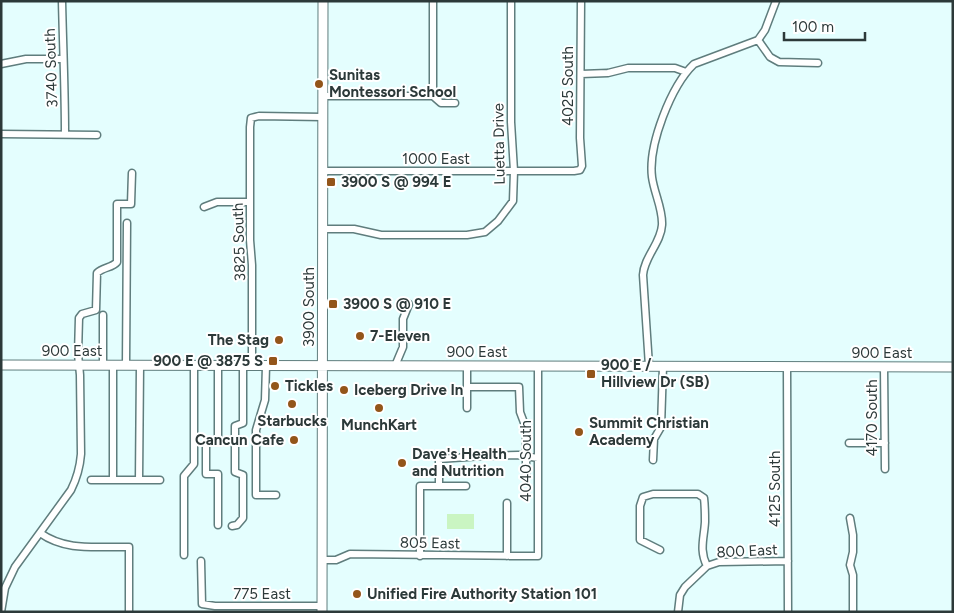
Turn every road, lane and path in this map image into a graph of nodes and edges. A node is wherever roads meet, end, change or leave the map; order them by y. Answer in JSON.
{"nodes":[{"id":1,"x":62,"y":1,"type":"edge"},
{"id":2,"x":322,"y":1,"type":"edge"},
{"id":3,"x":433,"y":1,"type":"edge"},
{"id":4,"x":511,"y":1,"type":"edge"},
{"id":5,"x":581,"y":1,"type":"edge"},
{"id":6,"x":776,"y":1,"type":"edge"},
{"id":7,"x":758,"y":40,"type":"junction"},
{"id":8,"x":63,"y":59,"type":"junction"},
{"id":9,"x":818,"y":63,"type":"dead end"},
{"id":10,"x":1,"y":64,"type":"edge"},
{"id":11,"x":686,"y":72,"type":"junction"},
{"id":12,"x":581,"y":74,"type":"junction"},
{"id":13,"x":322,"y":96,"type":"junction"},
{"id":14,"x":433,"y":96,"type":"junction"},
{"id":15,"x":455,"y":103,"type":"dead end"},
{"id":16,"x":322,"y":117,"type":"junction"},
{"id":17,"x":1,"y":134,"type":"edge"},
{"id":18,"x":65,"y":134,"type":"junction"},
{"id":19,"x":96,"y":135,"type":"dead end"},
{"id":20,"x":580,"y":170,"type":"joint"},
{"id":21,"x":514,"y":171,"type":"junction"},
{"id":22,"x":322,"y":172,"type":"junction"},
{"id":23,"x":132,"y":173,"type":"dead end"},
{"id":24,"x":250,"y":202,"type":"junction"},
{"id":25,"x":204,"y":207,"type":"dead end"},
{"id":26,"x":127,"y":223,"type":"dead end"},
{"id":27,"x":322,"y":229,"type":"junction"},
{"id":28,"x":409,"y":304,"type":"dead end"},
{"id":29,"x":103,"y":315,"type":"dead end"},
{"id":30,"x":1,"y":365,"type":"edge"},
{"id":31,"x":79,"y":365,"type":"junction"},
{"id":32,"x":108,"y":365,"type":"junction"},
{"id":33,"x":126,"y":366,"type":"junction"},
{"id":34,"x":140,"y":366,"type":"junction"},
{"id":35,"x":194,"y":366,"type":"junction"},
{"id":36,"x":218,"y":366,"type":"junction"},
{"id":37,"x":248,"y":366,"type":"junction"},
{"id":38,"x":266,"y":366,"type":"junction"},
{"id":39,"x":323,"y":366,"type":"junction"},
{"id":40,"x":395,"y":366,"type":"junction"},
{"id":41,"x":467,"y":366,"type":"junction"},
{"id":42,"x":538,"y":366,"type":"junction"},
{"id":43,"x":649,"y":366,"type":"junction"},
{"id":44,"x":663,"y":366,"type":"junction"},
{"id":45,"x":787,"y":367,"type":"junction"},
{"id":46,"x":884,"y":367,"type":"junction"},
{"id":47,"x":953,"y":367,"type":"edge"},
{"id":48,"x":467,"y":387,"type":"junction"},
{"id":49,"x":467,"y":408,"type":"dead end"},
{"id":50,"x":849,"y":443,"type":"dead end"},
{"id":51,"x":885,"y":443,"type":"junction"},
{"id":52,"x":526,"y":458,"type":"junction"},
{"id":53,"x":538,"y":458,"type":"junction"},
{"id":54,"x":653,"y":460,"type":"dead end"},
{"id":55,"x":885,"y":469,"type":"dead end"},
{"id":56,"x":526,"y":477,"type":"dead end"},
{"id":57,"x":91,"y":480,"type":"dead end"},
{"id":58,"x":113,"y":480,"type":"junction"},
{"id":59,"x":139,"y":480,"type":"junction"},
{"id":60,"x":160,"y":480,"type":"dead end"},
{"id":61,"x":439,"y":486,"type":"junction"},
{"id":62,"x":466,"y":486,"type":"dead end"},
{"id":63,"x":276,"y":494,"type":"dead end"},
{"id":64,"x":507,"y":503,"type":"dead end"},
{"id":65,"x":850,"y":518,"type":"dead end"},
{"id":66,"x":218,"y":525,"type":"dead end"},
{"id":67,"x":232,"y":526,"type":"dead end"},
{"id":68,"x":40,"y":533,"type":"junction"},
{"id":69,"x":660,"y":550,"type":"dead end"},
{"id":70,"x":184,"y":555,"type":"dead end"},
{"id":71,"x":420,"y":556,"type":"junction"},
{"id":72,"x":506,"y":556,"type":"junction"},
{"id":73,"x":538,"y":556,"type":"joint"},
{"id":74,"x":322,"y":560,"type":"junction"},
{"id":75,"x":201,"y":561,"type":"dead end"},
{"id":76,"x":788,"y":561,"type":"junction"},
{"id":77,"x":707,"y":566,"type":"junction"},
{"id":78,"x":322,"y":609,"type":"edge"},
{"id":79,"x":1,"y":612,"type":"edge"},
{"id":80,"x":129,"y":612,"type":"edge"},
{"id":81,"x":678,"y":612,"type":"edge"},
{"id":82,"x":788,"y":612,"type":"edge"},
{"id":83,"x":853,"y":612,"type":"edge"}],
"edges":[{"from":1,"to":8,"type":"street","name":"3740 South"},
{"from":2,"to":13,"type":"main road","name":"3900 South"},
{"from":3,"to":14,"type":"street"},
{"from":4,"to":21,"type":"street","name":"Luetta Drive"},
{"from":5,"to":12,"type":"street","name":"4025 South"},
{"from":6,"to":7,"type":"street"},
{"from":7,"to":9,"type":"street"},
{"from":7,"to":11,"type":"street"},
{"from":8,"to":10,"type":"street"},
{"from":8,"to":18,"type":"street","name":"3740 South"},
{"from":11,"to":12,"type":"street"},
{"from":11,"to":43,"type":"street"},
{"from":12,"to":20,"type":"street","name":"4025 South"},
{"from":13,"to":14,"type":"street"},
{"from":13,"to":16,"type":"main road","name":"3900 South"},
{"from":14,"to":15,"type":"street"},
{"from":16,"to":22,"type":"main road","name":"3900 South"},
{"from":16,"to":24,"type":"street","name":"3825 South"},
{"from":17,"to":18,"type":"street"},
{"from":18,"to":19,"type":"street"},
{"from":20,"to":21,"type":"street","name":"1000 East"},
{"from":21,"to":22,"type":"street","name":"1000 East"},
{"from":21,"to":27,"type":"street","name":"Luetta Drive"},
{"from":22,"to":27,"type":"main road","name":"3900 South"},
{"from":23,"to":31,"type":"street"},
{"from":24,"to":25,"type":"street"},
{"from":24,"to":37,"type":"street","name":"3825 South"},
{"from":26,"to":33,"type":"street"},
{"from":27,"to":39,"type":"main road","name":"3900 South"},
{"from":28,"to":40,"type":"street"},
{"from":29,"to":32,"type":"street"},
{"from":30,"to":31,"type":"main road","name":"900 East"},
{"from":31,"to":32,"type":"main road","name":"900 East"},
{"from":31,"to":68,"type":"street"},
{"from":32,"to":33,"type":"main road","name":"900 East"},
{"from":32,"to":58,"type":"street"},
{"from":33,"to":34,"type":"main road","name":"900 East"},
{"from":34,"to":35,"type":"main road","name":"900 East"},
{"from":34,"to":59,"type":"street"},
{"from":35,"to":36,"type":"main road","name":"900 East"},
{"from":35,"to":70,"type":"street"},
{"from":36,"to":37,"type":"main road","name":"900 East"},
{"from":36,"to":66,"type":"street"},
{"from":37,"to":38,"type":"main road","name":"900 East"},
{"from":37,"to":67,"type":"street","name":"3825 South"},
{"from":38,"to":39,"type":"main road","name":"900 East"},
{"from":38,"to":63,"type":"street"},
{"from":39,"to":40,"type":"main road","name":"900 East"},
{"from":39,"to":74,"type":"main road","name":"3900 South"},
{"from":40,"to":41,"type":"main road","name":"900 East"},
{"from":41,"to":42,"type":"main road","name":"900 East"},
{"from":41,"to":48,"type":"street"},
{"from":42,"to":43,"type":"main road","name":"900 East"},
{"from":42,"to":53,"type":"street","name":"4040 South"},
{"from":43,"to":44,"type":"main road","name":"900 East"},
{"from":44,"to":45,"type":"main road","name":"900 East"},
{"from":44,"to":54,"type":"street"},
{"from":45,"to":46,"type":"main road","name":"900 East"},
{"from":45,"to":76,"type":"street","name":"4125 South"},
{"from":46,"to":47,"type":"main road","name":"900 East"},
{"from":46,"to":51,"type":"street","name":"4170 South"},
{"from":48,"to":49,"type":"street"},
{"from":48,"to":52,"type":"street"},
{"from":50,"to":51,"type":"street"},
{"from":51,"to":55,"type":"street","name":"4170 South"},
{"from":52,"to":53,"type":"street"},
{"from":52,"to":56,"type":"street"},
{"from":52,"to":61,"type":"street"},
{"from":53,"to":73,"type":"street","name":"4040 South"},
{"from":57,"to":58,"type":"street"},
{"from":58,"to":59,"type":"street"},
{"from":59,"to":60,"type":"street"},
{"from":61,"to":62,"type":"street"},
{"from":61,"to":71,"type":"street"},
{"from":64,"to":72,"type":"street"},
{"from":65,"to":83,"type":"street"},
{"from":68,"to":79,"type":"street"},
{"from":68,"to":80,"type":"street"},
{"from":69,"to":77,"type":"street"},
{"from":71,"to":72,"type":"street","name":"805 East"},
{"from":71,"to":74,"type":"street","name":"805 East"},
{"from":72,"to":73,"type":"street","name":"805 East"},
{"from":74,"to":78,"type":"main road","name":"3900 South"},
{"from":75,"to":78,"type":"street","name":"775 East"},
{"from":76,"to":77,"type":"street","name":"800 East"},
{"from":76,"to":82,"type":"street","name":"4125 South"},
{"from":77,"to":81,"type":"street"}]}
